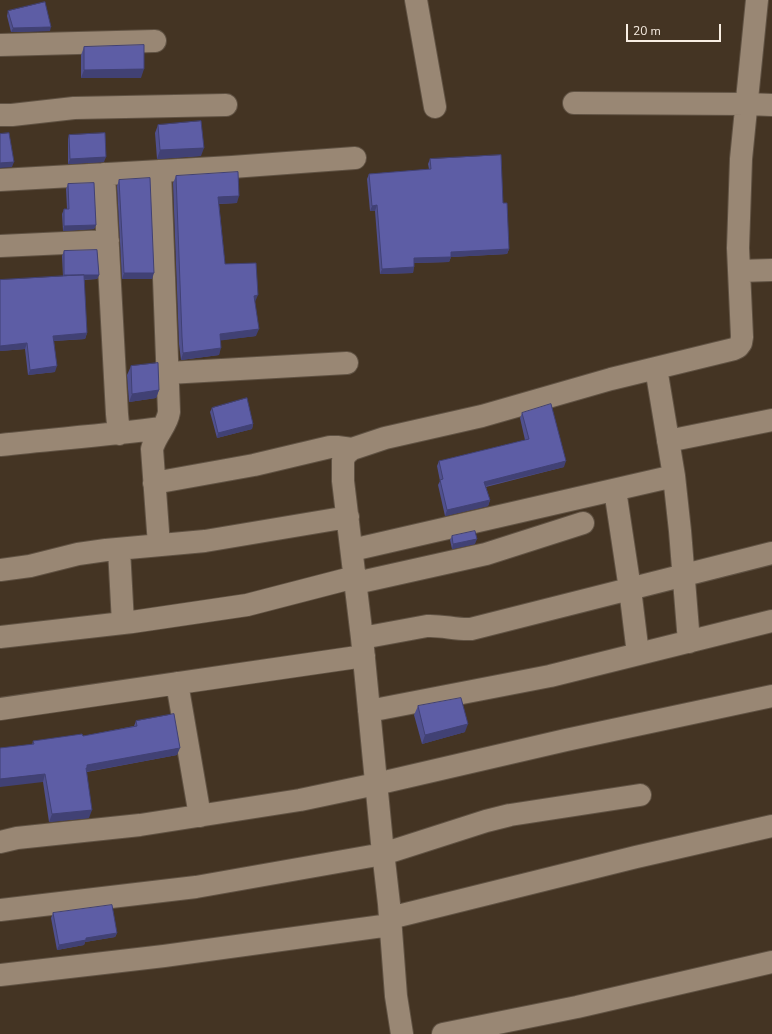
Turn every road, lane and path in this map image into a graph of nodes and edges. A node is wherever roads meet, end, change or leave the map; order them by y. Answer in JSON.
{"nodes":[{"id":1,"x":416,"y":0,"type":"edge"},
{"id":2,"x":757,"y":0,"type":"edge"},
{"id":3,"x":155,"y":41,"type":"dead end"},
{"id":4,"x":0,"y":45,"type":"edge"},
{"id":5,"x":574,"y":103,"type":"dead end"},
{"id":6,"x":747,"y":104,"type":"junction"},
{"id":7,"x":226,"y":106,"type":"dead end"},
{"id":8,"x":772,"y":106,"type":"edge"},
{"id":9,"x":435,"y":107,"type":"dead end"},
{"id":10,"x":0,"y":115,"type":"edge"},
{"id":11,"x":355,"y":158,"type":"dead end"},
{"id":12,"x":160,"y":171,"type":"junction"},
{"id":13,"x":104,"y":174,"type":"junction"},
{"id":14,"x":0,"y":180,"type":"edge"},
{"id":15,"x":108,"y":241,"type":"junction"},
{"id":16,"x":0,"y":246,"type":"edge"},
{"id":17,"x":739,"y":270,"type":"junction"},
{"id":18,"x":772,"y":270,"type":"edge"},
{"id":19,"x":347,"y":363,"type":"dead end"},
{"id":20,"x":656,"y":368,"type":"junction"},
{"id":21,"x":168,"y":373,"type":"junction"},
{"id":22,"x":772,"y":420,"type":"edge"},
{"id":23,"x":162,"y":428,"type":"junction"},
{"id":24,"x":120,"y":434,"type":"junction"},
{"id":25,"x":668,"y":441,"type":"junction"},
{"id":26,"x":0,"y":445,"type":"edge"},
{"id":27,"x":352,"y":449,"type":"junction"},
{"id":28,"x":674,"y":476,"type":"junction"},
{"id":29,"x":154,"y":483,"type":"junction"},
{"id":30,"x":615,"y":490,"type":"junction"},
{"id":31,"x":348,"y":517,"type":"junction"},
{"id":32,"x":583,"y":524,"type":"dead end"},
{"id":33,"x":159,"y":545,"type":"junction"},
{"id":34,"x":119,"y":549,"type":"junction"},
{"id":35,"x":352,"y":550,"type":"junction"},
{"id":36,"x":772,"y":553,"type":"edge"},
{"id":37,"x":0,"y":570,"type":"edge"},
{"id":38,"x":683,"y":575,"type":"junction"},
{"id":39,"x":356,"y":580,"type":"junction"},
{"id":40,"x":630,"y":589,"type":"junction"},
{"id":41,"x":772,"y":621,"type":"edge"},
{"id":42,"x":123,"y":623,"type":"junction"},
{"id":43,"x":0,"y":637,"type":"edge"},
{"id":44,"x":689,"y":642,"type":"junction"},
{"id":45,"x":363,"y":647,"type":"junction"},
{"id":46,"x":638,"y":654,"type":"junction"},
{"id":47,"x":177,"y":683,"type":"junction"},
{"id":48,"x":772,"y":696,"type":"edge"},
{"id":49,"x":0,"y":709,"type":"edge"},
{"id":50,"x":369,"y":711,"type":"junction"},
{"id":51,"x":376,"y":784,"type":"junction"},
{"id":52,"x":640,"y":795,"type":"dead end"},
{"id":53,"x":200,"y":816,"type":"junction"},
{"id":54,"x":772,"y":826,"type":"edge"},
{"id":55,"x":0,"y":842,"type":"edge"},
{"id":56,"x":383,"y":854,"type":"junction"},
{"id":57,"x":0,"y":910,"type":"edge"},
{"id":58,"x":390,"y":922,"type":"junction"},
{"id":59,"x":772,"y":962,"type":"edge"},
{"id":60,"x":0,"y":975,"type":"edge"},
{"id":61,"x":402,"y":1034,"type":"edge"},
{"id":62,"x":443,"y":1034,"type":"edge"}],
"edges":[{"from":1,"to":9,"type":"street"},
{"from":2,"to":6,"type":"street"},
{"from":3,"to":4,"type":"street"},
{"from":5,"to":6,"type":"street"},
{"from":6,"to":8,"type":"street"},
{"from":6,"to":17,"type":"street"},
{"from":7,"to":10,"type":"street"},
{"from":11,"to":12,"type":"street"},
{"from":12,"to":13,"type":"street"},
{"from":12,"to":21,"type":"street"},
{"from":13,"to":14,"type":"street"},
{"from":13,"to":15,"type":"street"},
{"from":15,"to":16,"type":"street"},
{"from":15,"to":24,"type":"street"},
{"from":17,"to":18,"type":"street"},
{"from":17,"to":20,"type":"street"},
{"from":19,"to":21,"type":"street"},
{"from":20,"to":25,"type":"street"},
{"from":20,"to":27,"type":"street"},
{"from":21,"to":23,"type":"street"},
{"from":22,"to":25,"type":"street"},
{"from":23,"to":24,"type":"street"},
{"from":23,"to":29,"type":"street"},
{"from":24,"to":26,"type":"street"},
{"from":25,"to":28,"type":"street"},
{"from":27,"to":29,"type":"street"},
{"from":27,"to":31,"type":"street"},
{"from":28,"to":30,"type":"street"},
{"from":28,"to":38,"type":"street"},
{"from":29,"to":33,"type":"street"},
{"from":30,"to":35,"type":"street"},
{"from":30,"to":40,"type":"street"},
{"from":31,"to":33,"type":"street"},
{"from":31,"to":35,"type":"street"},
{"from":32,"to":39,"type":"street"},
{"from":33,"to":34,"type":"street"},
{"from":34,"to":37,"type":"street"},
{"from":34,"to":42,"type":"street"},
{"from":35,"to":39,"type":"street"},
{"from":36,"to":38,"type":"street"},
{"from":38,"to":40,"type":"street"},
{"from":38,"to":44,"type":"street"},
{"from":39,"to":42,"type":"street"},
{"from":39,"to":45,"type":"street"},
{"from":40,"to":45,"type":"street"},
{"from":40,"to":46,"type":"street"},
{"from":41,"to":44,"type":"street"},
{"from":42,"to":43,"type":"street"},
{"from":44,"to":46,"type":"street"},
{"from":45,"to":47,"type":"street"},
{"from":45,"to":50,"type":"street"},
{"from":46,"to":50,"type":"street"},
{"from":47,"to":49,"type":"street"},
{"from":47,"to":53,"type":"street"},
{"from":48,"to":51,"type":"street"},
{"from":50,"to":51,"type":"street"},
{"from":51,"to":53,"type":"street"},
{"from":51,"to":56,"type":"street"},
{"from":52,"to":56,"type":"street"},
{"from":53,"to":55,"type":"street"},
{"from":54,"to":58,"type":"street"},
{"from":56,"to":57,"type":"street"},
{"from":56,"to":58,"type":"street"},
{"from":58,"to":60,"type":"street"},
{"from":58,"to":61,"type":"street"},
{"from":59,"to":62,"type":"street"}]}
